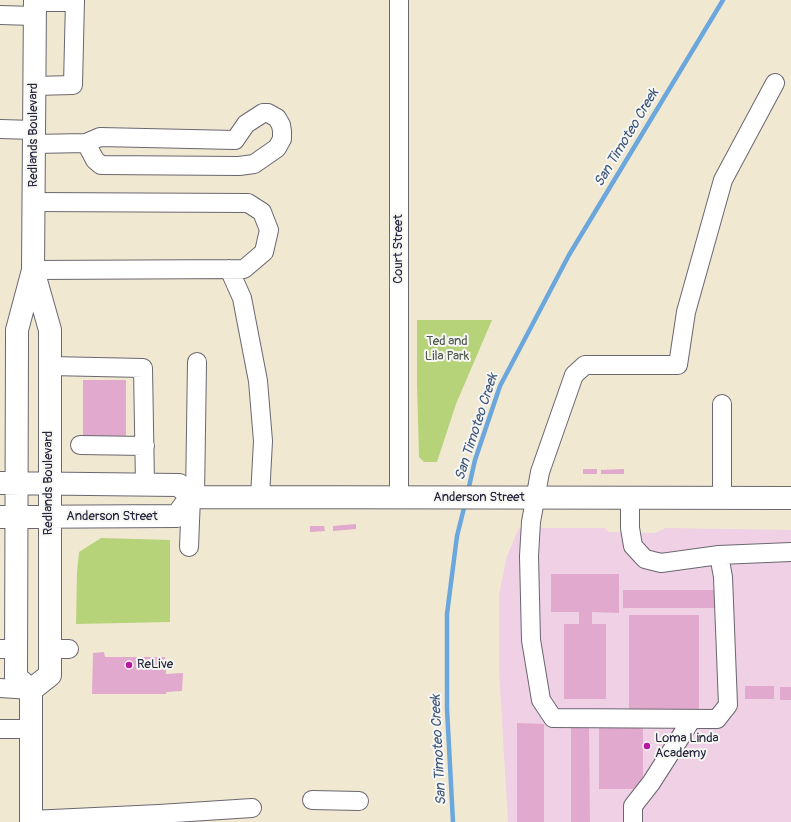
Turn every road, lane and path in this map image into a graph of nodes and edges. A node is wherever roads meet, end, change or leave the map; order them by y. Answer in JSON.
{"nodes":[{"id":1,"x":399,"y":0,"type":"edge"},
{"id":2,"x":75,"y":1,"type":"edge"},
{"id":3,"x":34,"y":6,"type":"edge"},
{"id":4,"x":0,"y":15,"type":"edge"},
{"id":5,"x":775,"y":83,"type":"dead end"},
{"id":6,"x":34,"y":86,"type":"junction"},
{"id":7,"x":0,"y":129,"type":"edge"},
{"id":8,"x":34,"y":137,"type":"junction"},
{"id":9,"x":86,"y":142,"type":"junction"},
{"id":10,"x":33,"y":202,"type":"junction"},
{"id":11,"x":229,"y":269,"type":"junction"},
{"id":12,"x":33,"y":270,"type":"junction"},
{"id":13,"x":197,"y":362,"type":"dead end"},
{"id":14,"x":50,"y":366,"type":"junction"},
{"id":15,"x":722,"y":404,"type":"dead end"},
{"id":16,"x":80,"y":444,"type":"dead end"},
{"id":17,"x":144,"y":446,"type":"junction"},
{"id":18,"x":9,"y":483,"type":"edge"},
{"id":19,"x":50,"y":483,"type":"junction"},
{"id":20,"x":145,"y":484,"type":"junction"},
{"id":21,"x":193,"y":497,"type":"junction"},
{"id":22,"x":260,"y":498,"type":"junction"},
{"id":23,"x":400,"y":498,"type":"junction"},
{"id":24,"x":535,"y":498,"type":"junction"},
{"id":25,"x":630,"y":498,"type":"junction"},
{"id":26,"x":722,"y":498,"type":"junction"},
{"id":27,"x":791,"y":498,"type":"edge"},
{"id":28,"x":9,"y":517,"type":"edge"},
{"id":29,"x":49,"y":517,"type":"junction"},
{"id":30,"x":189,"y":547,"type":"dead end"},
{"id":31,"x":791,"y":552,"type":"edge"},
{"id":32,"x":719,"y":555,"type":"junction"},
{"id":33,"x":8,"y":649,"type":"edge"},
{"id":34,"x":0,"y":688,"type":"edge"},
{"id":35,"x":31,"y":690,"type":"junction"},
{"id":36,"x":692,"y":719,"type":"junction"},
{"id":37,"x":31,"y":728,"type":"junction"},
{"id":38,"x":0,"y":729,"type":"edge"},
{"id":39,"x":312,"y":800,"type":"dead end"},
{"id":40,"x":359,"y":801,"type":"dead end"},
{"id":41,"x":252,"y":808,"type":"dead end"},
{"id":42,"x":31,"y":821,"type":"edge"},
{"id":43,"x":632,"y":822,"type":"edge"}],
"edges":[{"from":1,"to":23,"type":"street","name":"Court Street"},
{"from":2,"to":3,"type":"street"},
{"from":2,"to":6,"type":"street"},
{"from":3,"to":4,"type":"street"},
{"from":3,"to":6,"type":"main road","name":"Redlands Boulevard"},
{"from":5,"to":24,"type":"street"},
{"from":6,"to":8,"type":"main road","name":"Redlands Boulevard"},
{"from":7,"to":8,"type":"street"},
{"from":8,"to":9,"type":"street"},
{"from":8,"to":10,"type":"main road","name":"Redlands Boulevard"},
{"from":9,"to":9,"type":"street"},
{"from":10,"to":11,"type":"street"},
{"from":10,"to":12,"type":"main road","name":"Redlands Boulevard"},
{"from":11,"to":12,"type":"street"},
{"from":11,"to":22,"type":"street"},
{"from":12,"to":14,"type":"main road","name":"Redlands Boulevard"},
{"from":12,"to":18,"type":"main road","name":"Redlands Boulevard"},
{"from":13,"to":21,"type":"street"},
{"from":14,"to":17,"type":"street"},
{"from":14,"to":19,"type":"main road","name":"Redlands Boulevard"},
{"from":15,"to":26,"type":"street"},
{"from":16,"to":17,"type":"street"},
{"from":17,"to":20,"type":"street"},
{"from":18,"to":19,"type":"main road"},
{"from":18,"to":28,"type":"main road","name":"Redlands Boulevard"},
{"from":19,"to":20,"type":"main road"},
{"from":19,"to":29,"type":"main road","name":"Redlands Boulevard"},
{"from":20,"to":21,"type":"main road"},
{"from":21,"to":22,"type":"main road","name":"Anderson Street"},
{"from":21,"to":29,"type":"main road","name":"Anderson Street"},
{"from":21,"to":30,"type":"street"},
{"from":22,"to":23,"type":"main road","name":"Anderson Street"},
{"from":23,"to":24,"type":"main road","name":"Anderson Street"},
{"from":24,"to":25,"type":"main road","name":"Anderson Street"},
{"from":24,"to":36,"type":"street"},
{"from":25,"to":26,"type":"main road","name":"Anderson Street"},
{"from":25,"to":32,"type":"street"},
{"from":26,"to":27,"type":"main road","name":"Anderson Street"},
{"from":28,"to":29,"type":"main road","name":"Anderson Street"},
{"from":28,"to":33,"type":"main road","name":"Redlands Boulevard"},
{"from":29,"to":35,"type":"main road","name":"Redlands Boulevard"},
{"from":31,"to":32,"type":"street"},
{"from":32,"to":36,"type":"street"},
{"from":33,"to":35,"type":"main road","name":"Redlands Boulevard"},
{"from":34,"to":35,"type":"street"},
{"from":35,"to":37,"type":"main road"},
{"from":36,"to":43,"type":"street"},
{"from":37,"to":38,"type":"street"},
{"from":37,"to":42,"type":"main road"},
{"from":39,"to":40,"type":"street"},
{"from":41,"to":42,"type":"street"}]}
